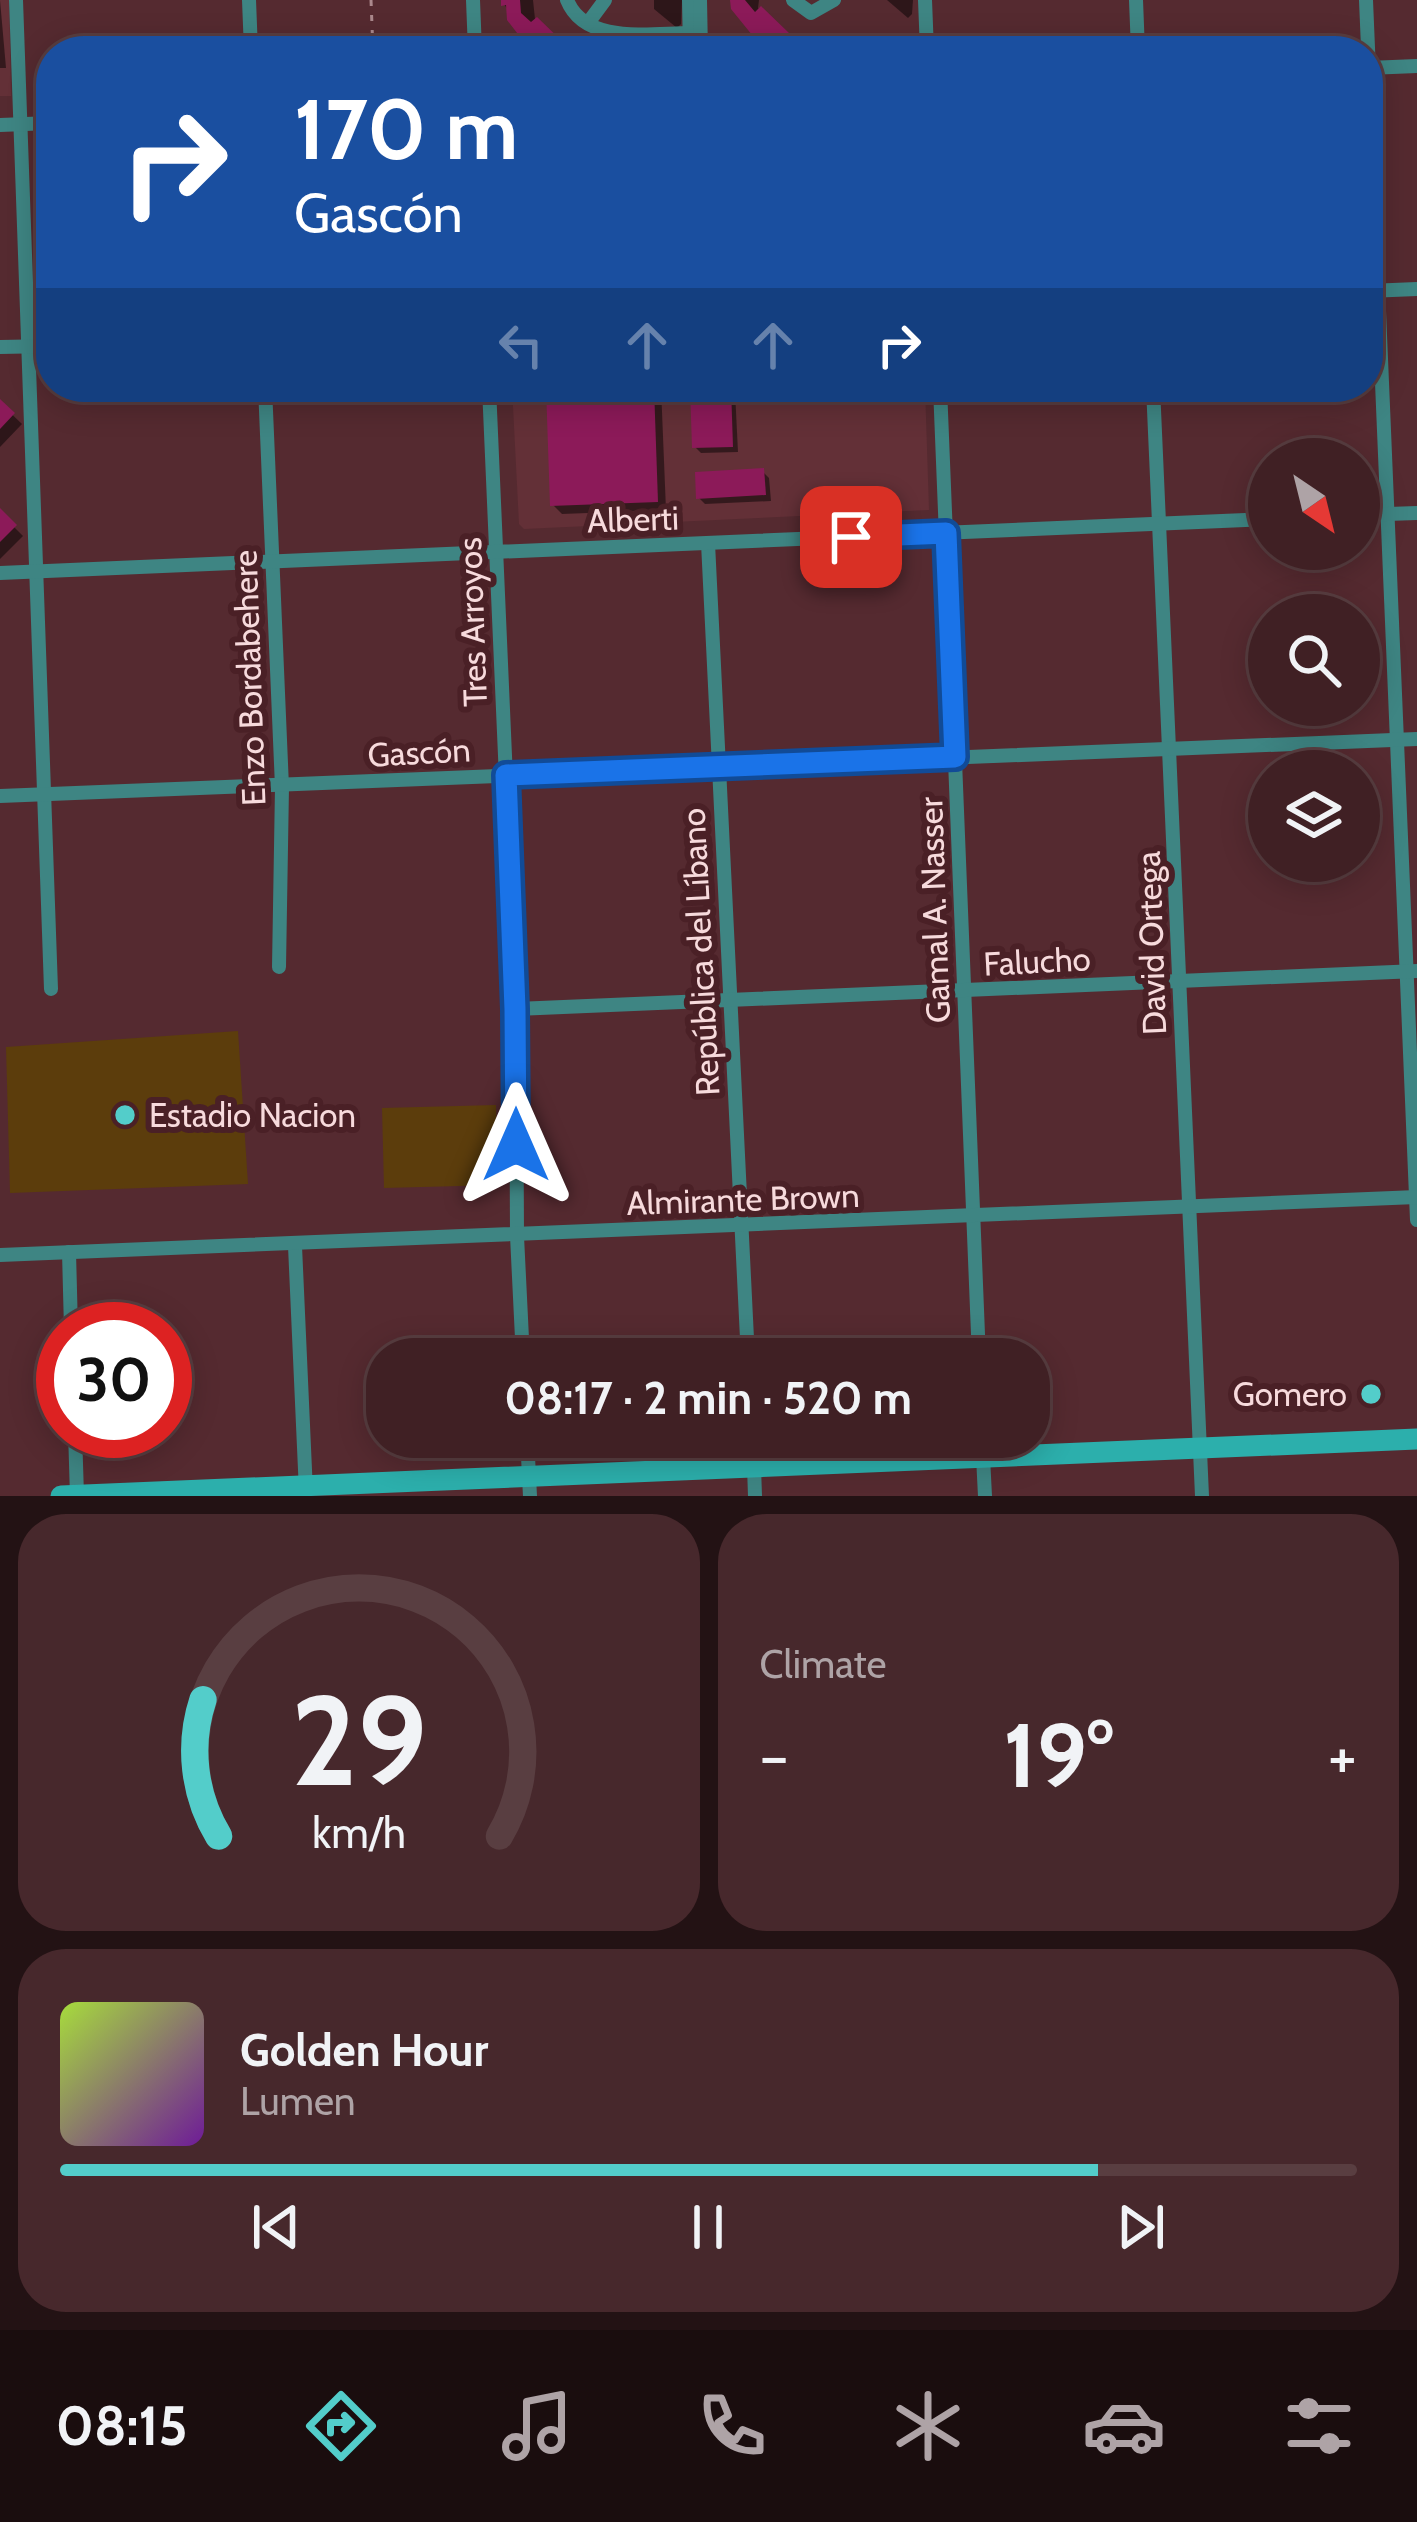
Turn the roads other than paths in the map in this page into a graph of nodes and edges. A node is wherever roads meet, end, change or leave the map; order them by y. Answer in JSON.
{"nodes":[{"id":1,"x":16,"y":0,"type":"edge"},
{"id":2,"x":249,"y":0,"type":"edge"},
{"id":3,"x":472,"y":0,"type":"edge"},
{"id":4,"x":567,"y":0,"type":"edge"},
{"id":5,"x":605,"y":0,"type":"edge"},
{"id":6,"x":688,"y":0,"type":"edge"},
{"id":7,"x":700,"y":0,"type":"edge"},
{"id":8,"x":793,"y":0,"type":"edge"},
{"id":9,"x":834,"y":0,"type":"edge"},
{"id":10,"x":925,"y":0,"type":"edge"},
{"id":11,"x":1136,"y":0,"type":"edge"},
{"id":12,"x":1366,"y":0,"type":"edge"},
{"id":13,"x":588,"y":23,"type":"junction"},
{"id":14,"x":250,"y":36,"type":"edge"},
{"id":15,"x":474,"y":36,"type":"edge"},
{"id":16,"x":636,"y":36,"type":"edge"},
{"id":17,"x":694,"y":36,"type":"edge"},
{"id":18,"x":696,"y":36,"type":"edge"},
{"id":19,"x":926,"y":36,"type":"edge"},
{"id":20,"x":1137,"y":36,"type":"edge"},
{"id":21,"x":1367,"y":36,"type":"edge"},
{"id":22,"x":1417,"y":66,"type":"edge"},
{"id":23,"x":1383,"y":67,"type":"edge"},
{"id":24,"x":22,"y":124,"type":"junction"},
{"id":25,"x":36,"y":124,"type":"edge"},
{"id":26,"x":0,"y":125,"type":"edge"},
{"id":27,"x":1417,"y":289,"type":"edge"},
{"id":28,"x":1383,"y":291,"type":"edge"},
{"id":29,"x":31,"y":346,"type":"junction"},
{"id":30,"x":36,"y":346,"type":"edge"},
{"id":31,"x":0,"y":347,"type":"edge"},
{"id":32,"x":266,"y":402,"type":"edge"},
{"id":33,"x":490,"y":402,"type":"edge"},
{"id":34,"x":941,"y":402,"type":"edge"},
{"id":35,"x":1154,"y":402,"type":"edge"},
{"id":36,"x":1380,"y":402,"type":"edge"},
{"id":37,"x":1417,"y":513,"type":"edge"},
{"id":38,"x":1380,"y":514,"type":"edge"},
{"id":39,"x":1388,"y":514,"type":"junction"},
{"id":40,"x":1248,"y":520,"type":"edge"},
{"id":41,"x":1160,"y":524,"type":"junction"},
{"id":42,"x":946,"y":533,"type":"junction"},
{"id":43,"x":708,"y":543,"type":"junction"},
{"id":44,"x":496,"y":552,"type":"junction"},
{"id":45,"x":272,"y":561,"type":"junction"},
{"id":46,"x":35,"y":572,"type":"junction"},
{"id":47,"x":0,"y":573,"type":"edge"},
{"id":48,"x":1417,"y":739,"type":"edge"},
{"id":49,"x":1397,"y":740,"type":"junction"},
{"id":50,"x":1169,"y":749,"type":"junction"},
{"id":51,"x":955,"y":757,"type":"junction"},
{"id":52,"x":718,"y":766,"type":"junction"},
{"id":53,"x":506,"y":775,"type":"junction"},
{"id":54,"x":281,"y":787,"type":"junction"},
{"id":55,"x":44,"y":795,"type":"junction"},
{"id":56,"x":0,"y":796,"type":"edge"},
{"id":57,"x":280,"y":967,"type":"dead end"},
{"id":58,"x":1412,"y":972,"type":"edge"},
{"id":59,"x":1179,"y":982,"type":"junction"},
{"id":60,"x":51,"y":989,"type":"dead end"},
{"id":61,"x":965,"y":992,"type":"junction"},
{"id":62,"x":729,"y":1002,"type":"junction"},
{"id":63,"x":515,"y":1009,"type":"junction"},
{"id":64,"x":1416,"y":1197,"type":"edge"},
{"id":65,"x":1189,"y":1207,"type":"junction"},
{"id":66,"x":974,"y":1216,"type":"junction"},
{"id":67,"x":1417,"y":1220,"type":"edge"},
{"id":68,"x":739,"y":1227,"type":"junction"},
{"id":69,"x":517,"y":1236,"type":"junction"},
{"id":70,"x":295,"y":1246,"type":"junction"},
{"id":71,"x":69,"y":1252,"type":"junction"},
{"id":72,"x":0,"y":1255,"type":"edge"},
{"id":73,"x":70,"y":1302,"type":"edge"},
{"id":74,"x":522,"y":1338,"type":"edge"},
{"id":75,"x":747,"y":1338,"type":"edge"},
{"id":76,"x":978,"y":1338,"type":"edge"},
{"id":77,"x":1417,"y":1439,"type":"edge"},
{"id":78,"x":1050,"y":1447,"type":"edge"},
{"id":79,"x":1200,"y":1448,"type":"junction"},
{"id":80,"x":76,"y":1458,"type":"edge"},
{"id":81,"x":754,"y":1458,"type":"edge"},
{"id":82,"x":858,"y":1458,"type":"edge"},
{"id":83,"x":983,"y":1458,"type":"edge"},
{"id":84,"x":755,"y":1467,"type":"junction"},
{"id":85,"x":530,"y":1486,"type":"edge"},
{"id":86,"x":306,"y":1491,"type":"edge"},
{"id":87,"x":61,"y":1496,"type":"edge"},
{"id":88,"x":77,"y":1496,"type":"edge"},
{"id":89,"x":755,"y":1496,"type":"edge"},
{"id":90,"x":985,"y":1496,"type":"edge"},
{"id":91,"x":1202,"y":1496,"type":"edge"}],
"edges":[{"from":1,"to":24,"type":"street"},
{"from":2,"to":14,"type":"street"},
{"from":3,"to":15,"type":"street"},
{"from":4,"to":13,"type":"street"},
{"from":5,"to":13,"type":"street"},
{"from":6,"to":17,"type":"street"},
{"from":7,"to":18,"type":"street"},
{"from":8,"to":9,"type":"street"},
{"from":10,"to":19,"type":"street"},
{"from":11,"to":20,"type":"street"},
{"from":12,"to":21,"type":"street"},
{"from":13,"to":16,"type":"street"},
{"from":22,"to":23,"type":"street"},
{"from":24,"to":25,"type":"street"},
{"from":24,"to":26,"type":"street"},
{"from":24,"to":29,"type":"street"},
{"from":27,"to":28,"type":"street"},
{"from":29,"to":30,"type":"street"},
{"from":29,"to":31,"type":"street"},
{"from":29,"to":46,"type":"street"},
{"from":32,"to":45,"type":"street","name":"Enzo Bordabehere"},
{"from":33,"to":44,"type":"street","name":"Tres Arroyos"},
{"from":34,"to":42,"type":"street","name":"Gamal A. Nasser"},
{"from":35,"to":41,"type":"street","name":"David Ortega"},
{"from":36,"to":39,"type":"street"},
{"from":37,"to":39,"type":"street"},
{"from":38,"to":39,"type":"street"},
{"from":39,"to":49,"type":"street"},
{"from":40,"to":41,"type":"street","name":"Alberti"},
{"from":41,"to":42,"type":"street","name":"Alberti"},
{"from":41,"to":50,"type":"street","name":"David Ortega"},
{"from":42,"to":43,"type":"street","name":"Alberti"},
{"from":42,"to":51,"type":"street","name":"Gamal A. Nasser"},
{"from":43,"to":44,"type":"street","name":"Alberti"},
{"from":43,"to":52,"type":"street","name":"República del Líbano"},
{"from":44,"to":45,"type":"street","name":"Alberti"},
{"from":44,"to":53,"type":"street","name":"Tres Arroyos"},
{"from":45,"to":46,"type":"street","name":"Alberti"},
{"from":45,"to":54,"type":"street","name":"Enzo Bordabehere"},
{"from":46,"to":47,"type":"street","name":"Alberti"},
{"from":46,"to":55,"type":"street"},
{"from":48,"to":49,"type":"street","name":"Gascón"},
{"from":49,"to":50,"type":"street","name":"Gascón"},
{"from":49,"to":58,"type":"street"},
{"from":50,"to":51,"type":"street","name":"Gascón"},
{"from":50,"to":59,"type":"street","name":"David Ortega"},
{"from":51,"to":52,"type":"street","name":"Gascón"},
{"from":51,"to":61,"type":"street","name":"Gamal A. Nasser"},
{"from":52,"to":53,"type":"street","name":"Gascón"},
{"from":52,"to":62,"type":"street","name":"República del Líbano"},
{"from":53,"to":54,"type":"street","name":"Gascón"},
{"from":53,"to":63,"type":"street","name":"Tres Arroyos"},
{"from":54,"to":55,"type":"street","name":"Gascón"},
{"from":54,"to":57,"type":"street","name":"Enzo Bordabehere"},
{"from":55,"to":56,"type":"street","name":"Gascón"},
{"from":55,"to":60,"type":"street"},
{"from":58,"to":59,"type":"street","name":"Falucho"},
{"from":58,"to":64,"type":"street"},
{"from":59,"to":61,"type":"street","name":"Falucho"},
{"from":59,"to":65,"type":"street","name":"David Ortega"},
{"from":61,"to":62,"type":"street","name":"Falucho"},
{"from":61,"to":66,"type":"street","name":"Gamal A. Nasser"},
{"from":62,"to":63,"type":"street","name":"Falucho"},
{"from":62,"to":68,"type":"street","name":"República del Líbano"},
{"from":63,"to":69,"type":"street","name":"Tres Arroyos"},
{"from":64,"to":65,"type":"street","name":"Almirante Brown"},
{"from":64,"to":67,"type":"street"},
{"from":65,"to":66,"type":"street","name":"Almirante Brown"},
{"from":65,"to":79,"type":"street","name":"David Ortega"},
{"from":66,"to":68,"type":"street","name":"Almirante Brown"},
{"from":66,"to":76,"type":"street","name":"Gamal A. Nasser"},
{"from":68,"to":69,"type":"street","name":"Almirante Brown"},
{"from":68,"to":75,"type":"street","name":"República del Líbano"},
{"from":69,"to":70,"type":"street","name":"Almirante Brown"},
{"from":69,"to":74,"type":"street","name":"Tres Arroyos"},
{"from":70,"to":71,"type":"street","name":"Almirante Brown"},
{"from":70,"to":86,"type":"street"},
{"from":71,"to":72,"type":"street","name":"Almirante Brown"},
{"from":71,"to":73,"type":"street"},
{"from":77,"to":79,"type":"main road"},
{"from":78,"to":79,"type":"main road"},
{"from":79,"to":91,"type":"street","name":"David Ortega"},
{"from":80,"to":88,"type":"street"},
{"from":81,"to":84,"type":"street"},
{"from":82,"to":84,"type":"main road"},
{"from":83,"to":90,"type":"street"},
{"from":84,"to":85,"type":"main road"},
{"from":84,"to":89,"type":"street"},
{"from":85,"to":86,"type":"main road"},
{"from":86,"to":88,"type":"main road"},
{"from":87,"to":88,"type":"main road"}]}
